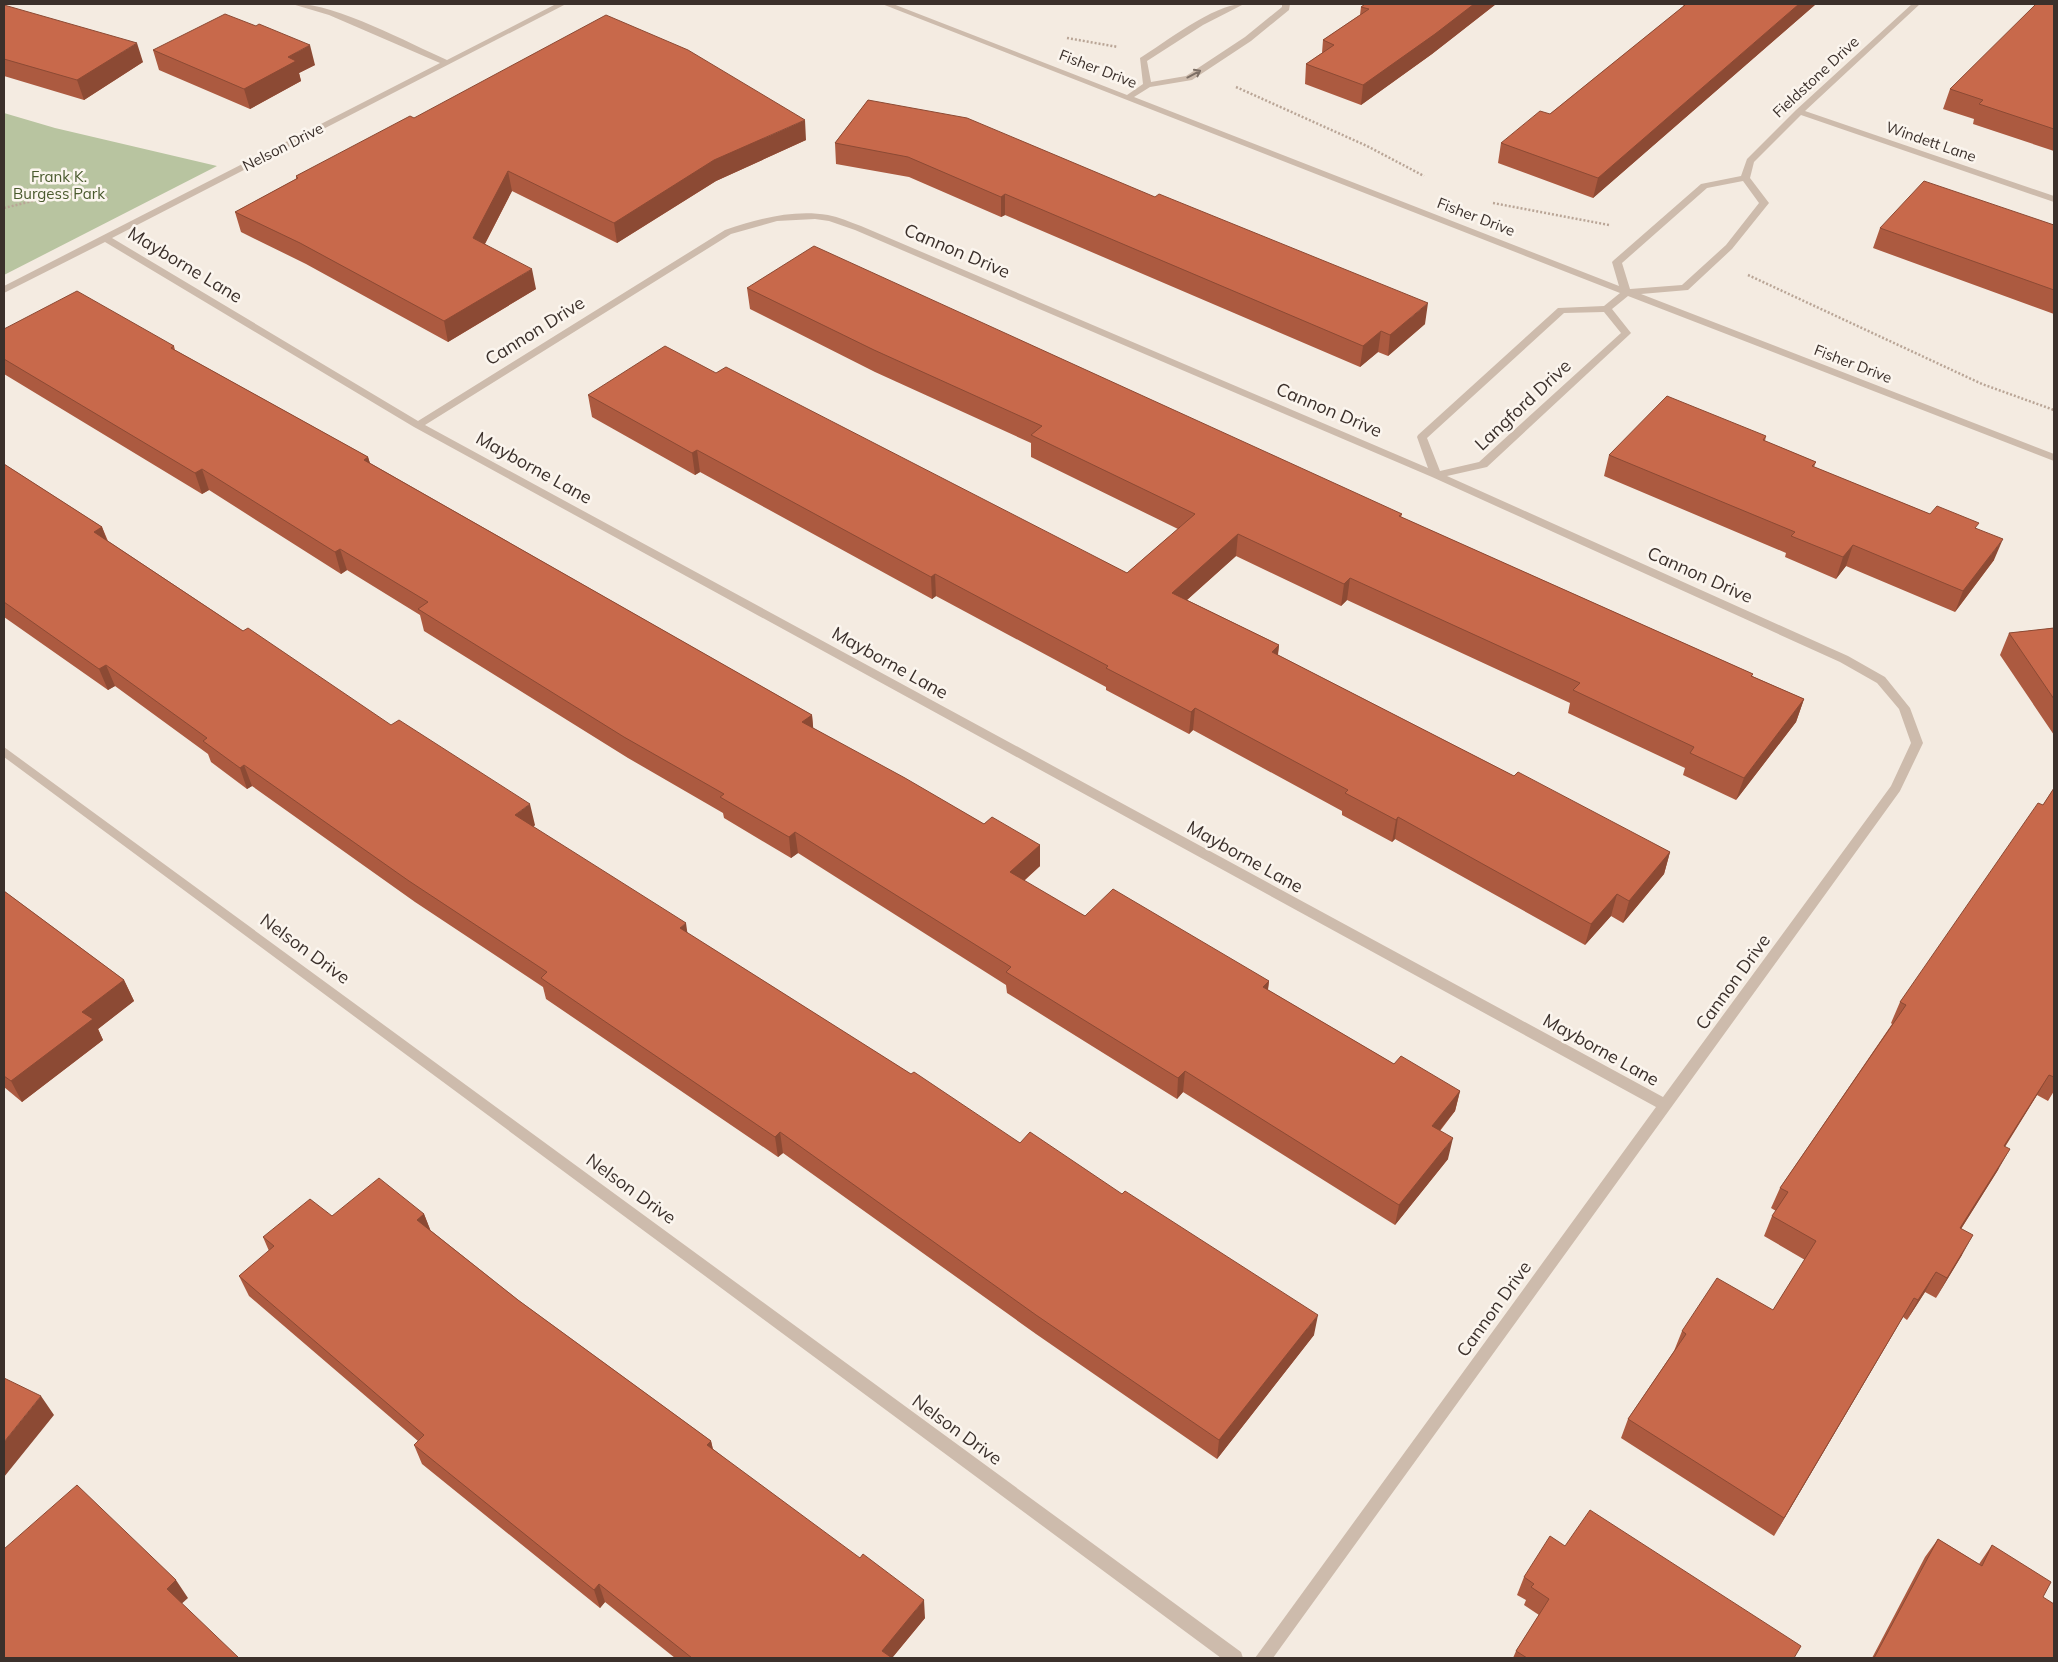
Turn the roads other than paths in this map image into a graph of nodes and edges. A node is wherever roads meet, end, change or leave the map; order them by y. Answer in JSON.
{"nodes":[{"id":1,"x":296,"y":4,"type":"edge"},
{"id":2,"x":562,"y":4,"type":"edge"},
{"id":3,"x":886,"y":4,"type":"edge"},
{"id":4,"x":1240,"y":4,"type":"edge"},
{"id":5,"x":1286,"y":4,"type":"edge"},
{"id":6,"x":1916,"y":4,"type":"edge"},
{"id":7,"x":447,"y":64,"type":"junction"},
{"id":8,"x":1146,"y":85,"type":"junction"},
{"id":9,"x":1129,"y":97,"type":"junction"},
{"id":10,"x":1799,"y":112,"type":"junction"},
{"id":11,"x":1745,"y":178,"type":"junction"},
{"id":12,"x":2054,"y":198,"type":"edge"},
{"id":13,"x":105,"y":238,"type":"junction"},
{"id":14,"x":4,"y":290,"type":"edge"},
{"id":15,"x":1626,"y":292,"type":"junction"},
{"id":16,"x":1607,"y":309,"type":"junction"},
{"id":17,"x":418,"y":425,"type":"junction"},
{"id":18,"x":2054,"y":458,"type":"edge"},
{"id":19,"x":1436,"y":475,"type":"junction"},
{"id":20,"x":4,"y":751,"type":"edge"},
{"id":21,"x":1665,"y":1105,"type":"junction"},
{"id":22,"x":1235,"y":1658,"type":"edge"},
{"id":23,"x":1263,"y":1658,"type":"edge"}],
"edges":[{"from":1,"to":7,"type":"street"},
{"from":2,"to":7,"type":"street","name":"Nelson Drive"},
{"from":3,"to":9,"type":"street","name":"Fisher Drive"},
{"from":4,"to":8,"type":"street"},
{"from":8,"to":5,"type":"street","one_way":true},
{"from":6,"to":10,"type":"street","name":"Fieldstone Drive"},
{"from":7,"to":13,"type":"street","name":"Nelson Drive"},
{"from":8,"to":9,"type":"street"},
{"from":9,"to":15,"type":"street","name":"Fisher Drive"},
{"from":10,"to":11,"type":"street","name":"Fieldstone Drive"},
{"from":10,"to":12,"type":"street","name":"Windett Lane"},
{"from":11,"to":15,"type":"street"},
{"from":11,"to":15,"type":"street"},
{"from":13,"to":14,"type":"street","name":"Nelson Drive"},
{"from":13,"to":17,"type":"street","name":"Mayborne Lane"},
{"from":15,"to":16,"type":"street"},
{"from":15,"to":18,"type":"street","name":"Fisher Drive"},
{"from":16,"to":19,"type":"street","name":"Langford Drive"},
{"from":16,"to":19,"type":"street"},
{"from":17,"to":19,"type":"street","name":"Cannon Drive"},
{"from":17,"to":21,"type":"street","name":"Mayborne Lane"},
{"from":19,"to":21,"type":"street","name":"Cannon Drive"},
{"from":20,"to":22,"type":"street","name":"Nelson Drive"},
{"from":21,"to":23,"type":"street","name":"Cannon Drive"}]}
